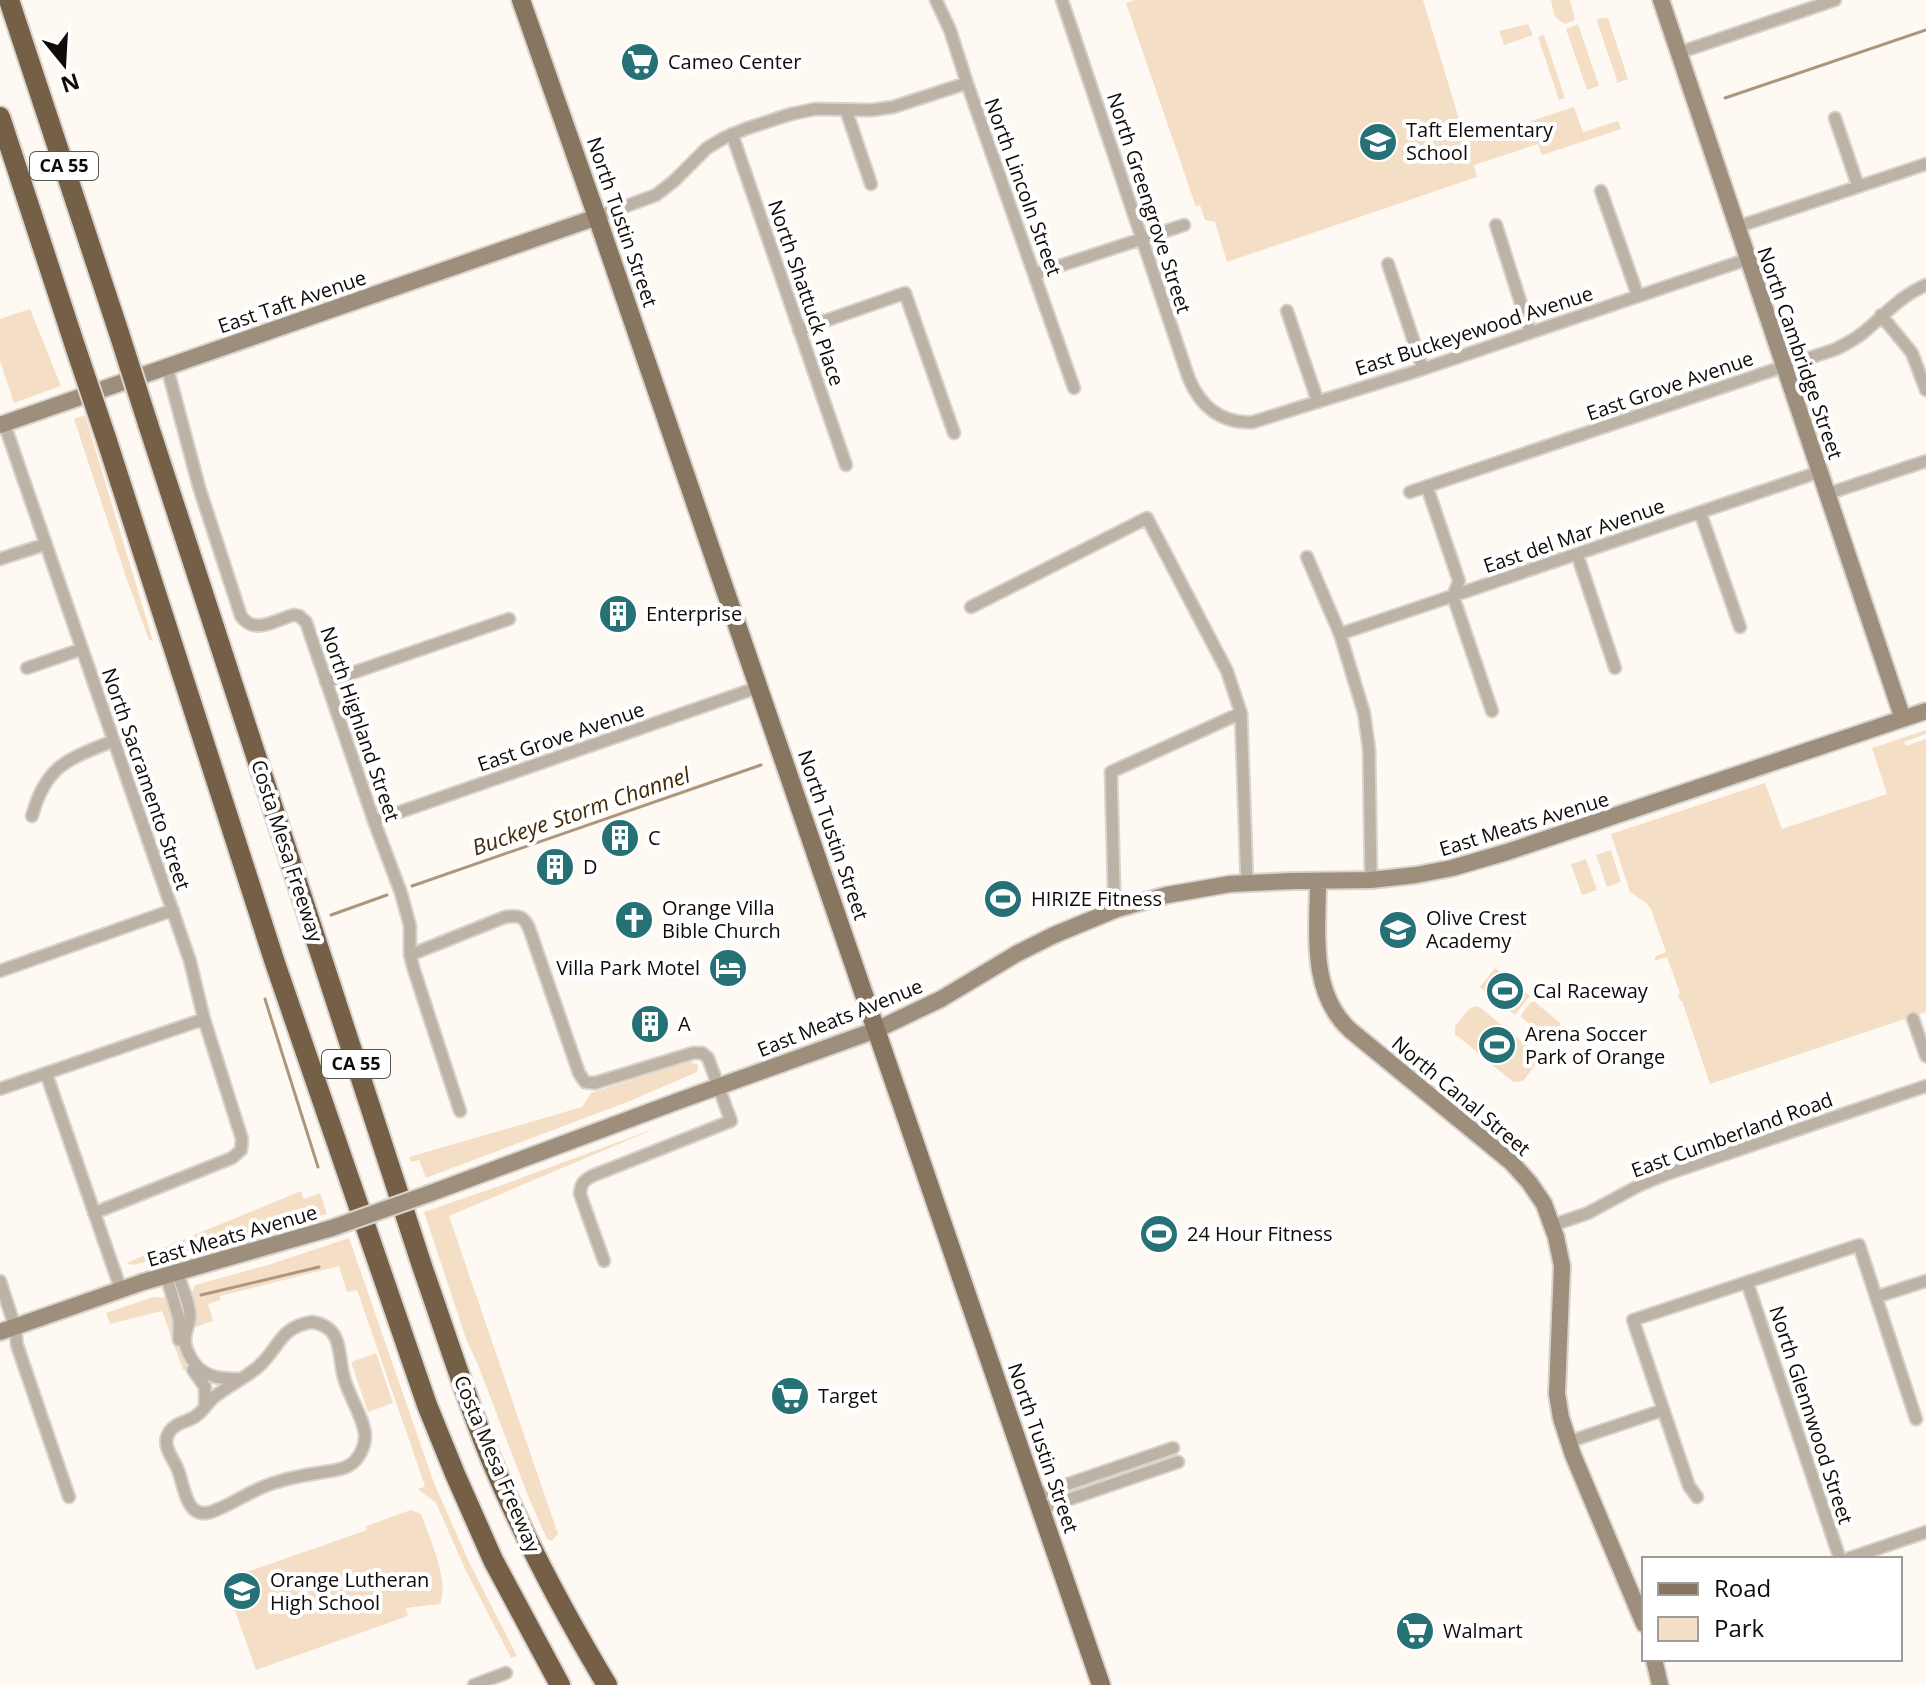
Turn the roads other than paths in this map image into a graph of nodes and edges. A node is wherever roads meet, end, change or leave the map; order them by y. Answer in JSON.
{"nodes":[{"id":1,"x":9,"y":0,"type":"edge"},
{"id":2,"x":521,"y":0,"type":"edge"},
{"id":3,"x":936,"y":0,"type":"edge"},
{"id":4,"x":1062,"y":0,"type":"edge"},
{"id":5,"x":1661,"y":0,"type":"edge"},
{"id":6,"x":1835,"y":0,"type":"edge"},
{"id":7,"x":1678,"y":53,"type":"junction"},
{"id":8,"x":967,"y":83,"type":"junction"},
{"id":9,"x":846,"y":110,"type":"junction"},
{"id":10,"x":0,"y":117,"type":"edge"},
{"id":11,"x":1835,"y":118,"type":"dead end"},
{"id":12,"x":0,"y":134,"type":"edge"},
{"id":13,"x":732,"y":134,"type":"junction"},
{"id":14,"x":1926,"y":164,"type":"edge"},
{"id":15,"x":871,"y":184,"type":"dead end"},
{"id":16,"x":1858,"y":186,"type":"junction"},
{"id":17,"x":23,"y":187,"type":"junction"},
{"id":18,"x":1601,"y":191,"type":"dead end"},
{"id":19,"x":597,"y":217,"type":"junction"},
{"id":20,"x":1184,"y":225,"type":"dead end"},
{"id":21,"x":1496,"y":225,"type":"dead end"},
{"id":22,"x":1737,"y":227,"type":"junction"},
{"id":23,"x":1143,"y":239,"type":"junction"},
{"id":24,"x":1748,"y":259,"type":"junction"},
{"id":25,"x":1388,"y":264,"type":"dead end"},
{"id":26,"x":1035,"y":274,"type":"junction"},
{"id":27,"x":1926,"y":285,"type":"edge"},
{"id":28,"x":1638,"y":296,"type":"junction"},
{"id":29,"x":1287,"y":311,"type":"dead end"},
{"id":30,"x":1881,"y":315,"type":"junction"},
{"id":31,"x":799,"y":330,"type":"junction"},
{"id":32,"x":1530,"y":332,"type":"junction"},
{"id":33,"x":167,"y":367,"type":"junction"},
{"id":34,"x":1784,"y":367,"type":"junction"},
{"id":35,"x":1423,"y":369,"type":"junction"},
{"id":36,"x":1074,"y":388,"type":"dead end"},
{"id":37,"x":1926,"y":390,"type":"edge"},
{"id":38,"x":1318,"y":402,"type":"junction"},
{"id":39,"x":1212,"y":412,"type":"joint"},
{"id":40,"x":2,"y":424,"type":"edge"},
{"id":41,"x":954,"y":433,"type":"dead end"},
{"id":42,"x":1926,"y":461,"type":"edge"},
{"id":43,"x":846,"y":465,"type":"dead end"},
{"id":44,"x":1819,"y":472,"type":"junction"},
{"id":45,"x":1427,"y":487,"type":"junction"},
{"id":46,"x":1410,"y":492,"type":"dead end"},
{"id":47,"x":1827,"y":494,"type":"junction"},
{"id":48,"x":1700,"y":512,"type":"junction"},
{"id":49,"x":46,"y":544,"type":"junction"},
{"id":50,"x":1577,"y":554,"type":"junction"},
{"id":51,"x":1307,"y":557,"type":"dead end"},
{"id":52,"x":0,"y":559,"type":"edge"},
{"id":53,"x":1453,"y":596,"type":"junction"},
{"id":54,"x":971,"y":607,"type":"dead end"},
{"id":55,"x":509,"y":619,"type":"dead end"},
{"id":56,"x":1740,"y":627,"type":"dead end"},
{"id":57,"x":1340,"y":634,"type":"junction"},
{"id":58,"x":82,"y":649,"type":"junction"},
{"id":59,"x":27,"y":668,"type":"dead end"},
{"id":60,"x":1615,"y":668,"type":"dead end"},
{"id":61,"x":326,"y":682,"type":"junction"},
{"id":62,"x":759,"y":687,"type":"junction"},
{"id":63,"x":1492,"y":711,"type":"dead end"},
{"id":64,"x":1926,"y":711,"type":"edge"},
{"id":65,"x":1241,"y":713,"type":"junction"},
{"id":66,"x":1903,"y":719,"type":"junction"},
{"id":67,"x":113,"y":741,"type":"junction"},
{"id":68,"x":32,"y":816,"type":"dead end"},
{"id":69,"x":374,"y":821,"type":"junction"},
{"id":70,"x":1371,"y":880,"type":"junction"},
{"id":71,"x":1318,"y":881,"type":"junction"},
{"id":72,"x":1247,"y":883,"type":"junction"},
{"id":73,"x":1117,"y":909,"type":"junction"},
{"id":74,"x":173,"y":910,"type":"junction"},
{"id":75,"x":410,"y":955,"type":"junction"},
{"id":76,"x":0,"y":970,"type":"edge"},
{"id":77,"x":204,"y":1019,"type":"junction"},
{"id":78,"x":1913,"y":1019,"type":"dead end"},
{"id":79,"x":876,"y":1030,"type":"junction"},
{"id":80,"x":1926,"y":1056,"type":"edge"},
{"id":81,"x":46,"y":1073,"type":"junction"},
{"id":82,"x":719,"y":1086,"type":"junction"},
{"id":83,"x":1926,"y":1086,"type":"edge"},
{"id":84,"x":0,"y":1089,"type":"edge"},
{"id":85,"x":460,"y":1111,"type":"dead end"},
{"id":86,"x":94,"y":1213,"type":"junction"},
{"id":87,"x":1553,"y":1225,"type":"junction"},
{"id":88,"x":604,"y":1261,"type":"dead end"},
{"id":89,"x":171,"y":1273,"type":"junction"},
{"id":90,"x":0,"y":1281,"type":"edge"},
{"id":91,"x":1926,"y":1281,"type":"edge"},
{"id":92,"x":1747,"y":1282,"type":"junction"},
{"id":93,"x":121,"y":1290,"type":"junction"},
{"id":94,"x":1876,"y":1297,"type":"junction"},
{"id":95,"x":8,"y":1329,"type":"edge"},
{"id":96,"x":241,"y":1379,"type":"junction"},
{"id":97,"x":205,"y":1407,"type":"junction"},
{"id":98,"x":1663,"y":1410,"type":"junction"},
{"id":99,"x":1916,"y":1419,"type":"dead end"},
{"id":100,"x":1568,"y":1442,"type":"junction"},
{"id":101,"x":1173,"y":1448,"type":"dead end"},
{"id":102,"x":1178,"y":1462,"type":"dead end"},
{"id":103,"x":69,"y":1497,"type":"dead end"},
{"id":104,"x":1697,"y":1497,"type":"dead end"},
{"id":105,"x":1039,"y":1502,"type":"junction"},
{"id":106,"x":1926,"y":1532,"type":"edge"},
{"id":107,"x":1839,"y":1557,"type":"edge"},
{"id":108,"x":1853,"y":1557,"type":"edge"},
{"id":109,"x":1642,"y":1619,"type":"edge"},
{"id":110,"x":1654,"y":1661,"type":"edge"},
{"id":111,"x":506,"y":1673,"type":"dead end"},
{"id":112,"x":474,"y":1685,"type":"edge"},
{"id":113,"x":560,"y":1685,"type":"edge"},
{"id":114,"x":607,"y":1685,"type":"edge"},
{"id":115,"x":1101,"y":1685,"type":"edge"},
{"id":116,"x":1660,"y":1685,"type":"edge"}],
"edges":[{"from":1,"to":114,"type":"highway","name":"Costa Mesa Freeway","number":"CA 55","bridge":true},
{"from":2,"to":19,"type":"main road","name":"North Tustin Street"},
{"from":3,"to":8,"type":"street","name":"North Lincoln Street"},
{"from":4,"to":23,"type":"street","name":"North Greengrove Street"},
{"from":5,"to":7,"type":"street","name":"North Cambridge Street"},
{"from":6,"to":7,"type":"street"},
{"from":7,"to":22,"type":"street","name":"North Cambridge Street"},
{"from":8,"to":9,"type":"street"},
{"from":8,"to":26,"type":"street","name":"North Lincoln Street"},
{"from":9,"to":13,"type":"street"},
{"from":9,"to":15,"type":"street"},
{"from":10,"to":17,"type":"highway","name":"Costa Mesa Freeway","number":"CA 55"},
{"from":11,"to":16,"type":"street"},
{"from":12,"to":17,"type":"highway"},
{"from":13,"to":19,"type":"street"},
{"from":13,"to":31,"type":"street","name":"North Shattuck Place"},
{"from":14,"to":16,"type":"street"},
{"from":16,"to":22,"type":"street"},
{"from":17,"to":113,"type":"highway","name":"Costa Mesa Freeway","number":"CA 55","bridge":true},
{"from":18,"to":28,"type":"street"},
{"from":19,"to":33,"type":"street","name":"East Taft Avenue"},
{"from":19,"to":62,"type":"main road","name":"North Tustin Street"},
{"from":20,"to":23,"type":"street"},
{"from":21,"to":32,"type":"street"},
{"from":22,"to":24,"type":"street","name":"North Cambridge Street"},
{"from":23,"to":26,"type":"street"},
{"from":23,"to":39,"type":"street","name":"North Greengrove Street"},
{"from":24,"to":28,"type":"street","name":"East Buckeyewood Avenue"},
{"from":24,"to":34,"type":"street","name":"North Cambridge Street"},
{"from":25,"to":35,"type":"street"},
{"from":26,"to":36,"type":"street","name":"North Lincoln Street"},
{"from":27,"to":30,"type":"street","name":"East Grove Avenue"},
{"from":28,"to":32,"type":"street","name":"East Buckeyewood Avenue"},
{"from":29,"to":38,"type":"street"},
{"from":30,"to":34,"type":"street","name":"East Grove Avenue"},
{"from":30,"to":37,"type":"street"},
{"from":31,"to":41,"type":"street"},
{"from":31,"to":43,"type":"street","name":"North Shattuck Place"},
{"from":32,"to":35,"type":"street","name":"East Buckeyewood Avenue"},
{"from":33,"to":40,"type":"street","name":"East Taft Avenue"},
{"from":33,"to":61,"type":"street","name":"North Highland Street"},
{"from":34,"to":44,"type":"street","name":"North Cambridge Street"},
{"from":34,"to":45,"type":"street","name":"East Grove Avenue"},
{"from":35,"to":38,"type":"street","name":"East Buckeyewood Avenue"},
{"from":38,"to":39,"type":"street","name":"East Buckeyewood Avenue"},
{"from":40,"to":49,"type":"street","name":"North Sacramento Street"},
{"from":42,"to":47,"type":"street"},
{"from":44,"to":47,"type":"street","name":"North Cambridge Street"},
{"from":44,"to":48,"type":"street","name":"East del Mar Avenue"},
{"from":45,"to":46,"type":"street","name":"East Grove Avenue"},
{"from":45,"to":53,"type":"street"},
{"from":47,"to":66,"type":"street","name":"North Cambridge Street"},
{"from":48,"to":50,"type":"street","name":"East del Mar Avenue"},
{"from":48,"to":56,"type":"street"},
{"from":49,"to":52,"type":"street"},
{"from":49,"to":58,"type":"street","name":"North Sacramento Street"},
{"from":50,"to":53,"type":"street","name":"East del Mar Avenue"},
{"from":50,"to":60,"type":"street"},
{"from":51,"to":57,"type":"street"},
{"from":53,"to":57,"type":"street","name":"East del Mar Avenue"},
{"from":53,"to":63,"type":"street"},
{"from":54,"to":65,"type":"street"},
{"from":55,"to":61,"type":"street"},
{"from":57,"to":70,"type":"street"},
{"from":58,"to":59,"type":"street"},
{"from":58,"to":67,"type":"street","name":"North Sacramento Street"},
{"from":61,"to":69,"type":"street","name":"North Highland Street"},
{"from":62,"to":69,"type":"street","name":"East Grove Avenue"},
{"from":62,"to":79,"type":"main road","name":"North Tustin Street"},
{"from":64,"to":66,"type":"street","name":"East Meats Avenue"},
{"from":65,"to":72,"type":"street"},
{"from":65,"to":73,"type":"street"},
{"from":66,"to":70,"type":"street","name":"East Meats Avenue"},
{"from":67,"to":68,"type":"street"},
{"from":67,"to":74,"type":"street","name":"North Sacramento Street"},
{"from":69,"to":75,"type":"street","name":"North Highland Street"},
{"from":70,"to":71,"type":"street","name":"East Meats Avenue"},
{"from":71,"to":72,"type":"street","name":"East Meats Avenue"},
{"from":71,"to":87,"type":"street","name":"North Canal Street"},
{"from":72,"to":73,"type":"street","name":"East Meats Avenue"},
{"from":73,"to":79,"type":"street","name":"East Meats Avenue"},
{"from":74,"to":76,"type":"street"},
{"from":74,"to":77,"type":"street","name":"North Sacramento Street"},
{"from":75,"to":82,"type":"street"},
{"from":75,"to":85,"type":"street","name":"North Highland Street"},
{"from":77,"to":81,"type":"street"},
{"from":77,"to":86,"type":"street","name":"North Sacramento Street"},
{"from":78,"to":80,"type":"street"},
{"from":79,"to":82,"type":"street","name":"East Meats Avenue"},
{"from":79,"to":105,"type":"main road","name":"North Tustin Street"},
{"from":81,"to":84,"type":"street"},
{"from":81,"to":86,"type":"street"},
{"from":82,"to":88,"type":"street"},
{"from":82,"to":89,"type":"street","name":"East Meats Avenue","bridge":true},
{"from":83,"to":87,"type":"street","name":"East Cumberland Road"},
{"from":86,"to":93,"type":"street"},
{"from":87,"to":100,"type":"street","name":"North Canal Street"},
{"from":89,"to":93,"type":"street","name":"East Meats Avenue"},
{"from":89,"to":96,"type":"street"},
{"from":89,"to":97,"type":"street"},
{"from":90,"to":95,"type":"street"},
{"from":91,"to":94,"type":"street"},
{"from":92,"to":94,"type":"street"},
{"from":92,"to":98,"type":"street"},
{"from":92,"to":107,"type":"street","name":"North Glennwood Street"},
{"from":93,"to":95,"type":"street","name":"East Meats Avenue"},
{"from":94,"to":99,"type":"street"},
{"from":95,"to":103,"type":"street"},
{"from":96,"to":97,"type":"street"},
{"from":96,"to":97,"type":"street"},
{"from":98,"to":100,"type":"street"},
{"from":98,"to":104,"type":"street"},
{"from":100,"to":109,"type":"street","name":"North Canal Street"},
{"from":101,"to":105,"type":"street"},
{"from":102,"to":105,"type":"street"},
{"from":105,"to":115,"type":"main road","name":"North Tustin Street"},
{"from":106,"to":108,"type":"street"},
{"from":110,"to":116,"type":"street"},
{"from":111,"to":112,"type":"street"}]}
